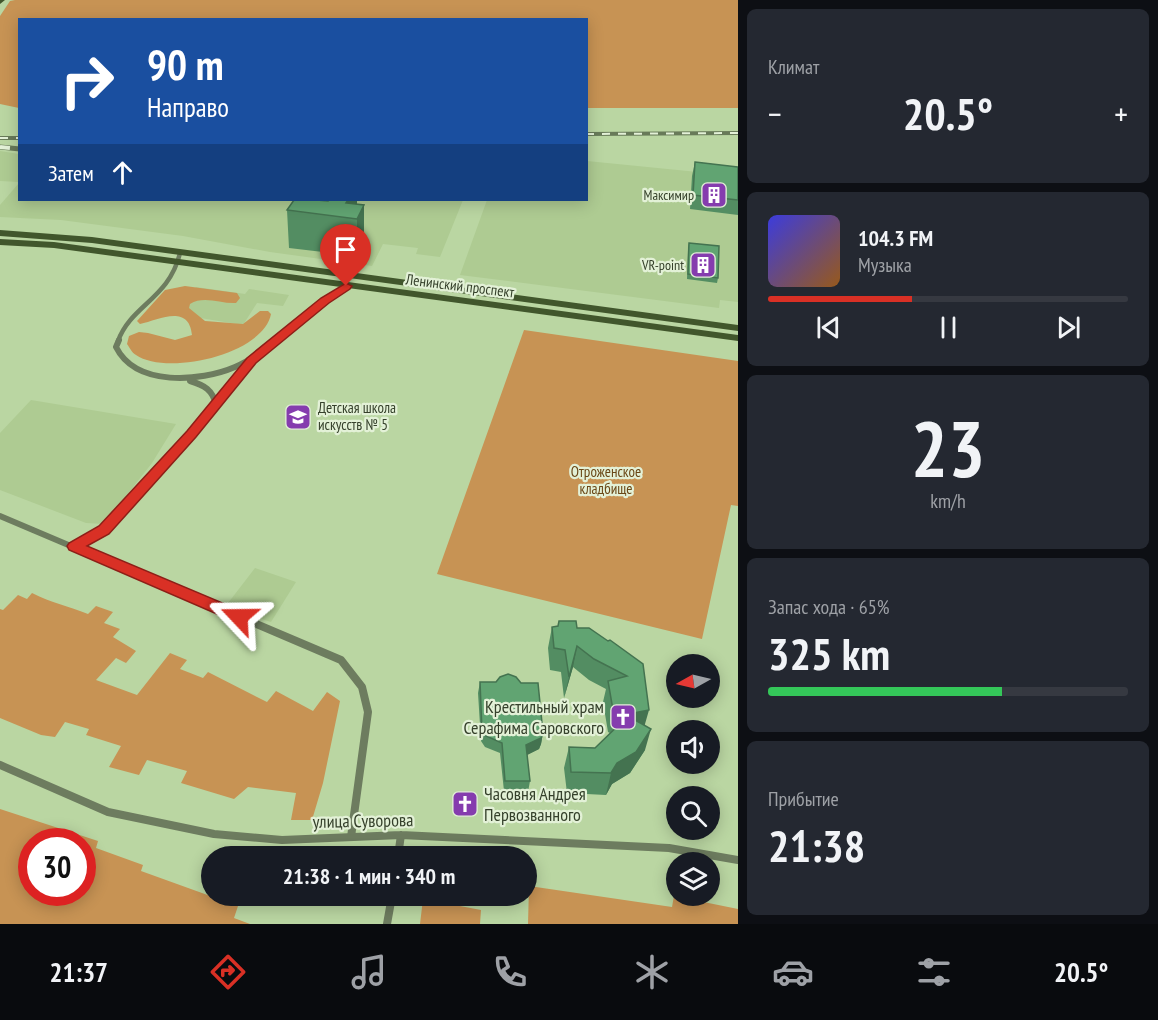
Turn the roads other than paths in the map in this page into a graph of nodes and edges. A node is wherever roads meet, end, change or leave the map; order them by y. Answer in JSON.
{"nodes":[{"id":1,"x":0,"y":233,"type":"edge"},
{"id":2,"x":0,"y":242,"type":"edge"},
{"id":3,"x":178,"y":258,"type":"junction"},
{"id":4,"x":390,"y":281,"type":"junction"},
{"id":5,"x":346,"y":286,"type":"junction"},
{"id":6,"x":738,"y":328,"type":"edge"},
{"id":7,"x":738,"y":338,"type":"edge"},
{"id":8,"x":251,"y":360,"type":"junction"},
{"id":9,"x":182,"y":378,"type":"junction"},
{"id":10,"x":216,"y":405,"type":"junction"},
{"id":11,"x":0,"y":516,"type":"edge"},
{"id":12,"x":75,"y":546,"type":"junction"},
{"id":13,"x":0,"y":765,"type":"edge"},
{"id":14,"x":401,"y":835,"type":"junction"},
{"id":15,"x":351,"y":837,"type":"junction"},
{"id":16,"x":399,"y":846,"type":"edge"},
{"id":17,"x":738,"y":860,"type":"edge"},
{"id":18,"x":390,"y":906,"type":"edge"},
{"id":19,"x":387,"y":924,"type":"edge"}],
"edges":[{"from":1,"to":3,"type":"main road","name":"Ленинский проспект"},
{"from":2,"to":3,"type":"main road","name":"Ленинский проспект"},
{"from":3,"to":4,"type":"main road","name":"Ленинский проспект"},
{"from":3,"to":5,"type":"main road","name":"Ленинский проспект"},
{"from":3,"to":9,"type":"street"},
{"from":4,"to":5,"type":"main road"},
{"from":4,"to":6,"type":"main road","name":"Ленинский проспект"},
{"from":5,"to":7,"type":"main road","name":"Ленинский проспект"},
{"from":5,"to":8,"type":"street"},
{"from":8,"to":9,"type":"street"},
{"from":8,"to":10,"type":"street"},
{"from":9,"to":10,"type":"street"},
{"from":10,"to":12,"type":"street"},
{"from":11,"to":12,"type":"street"},
{"from":12,"to":15,"type":"street"},
{"from":13,"to":15,"type":"street","name":"улица Суворова"},
{"from":14,"to":15,"type":"street","name":"улица Суворова"},
{"from":14,"to":16,"type":"street"},
{"from":14,"to":17,"type":"street","name":"улица Суворова"},
{"from":18,"to":19,"type":"street"}]}
